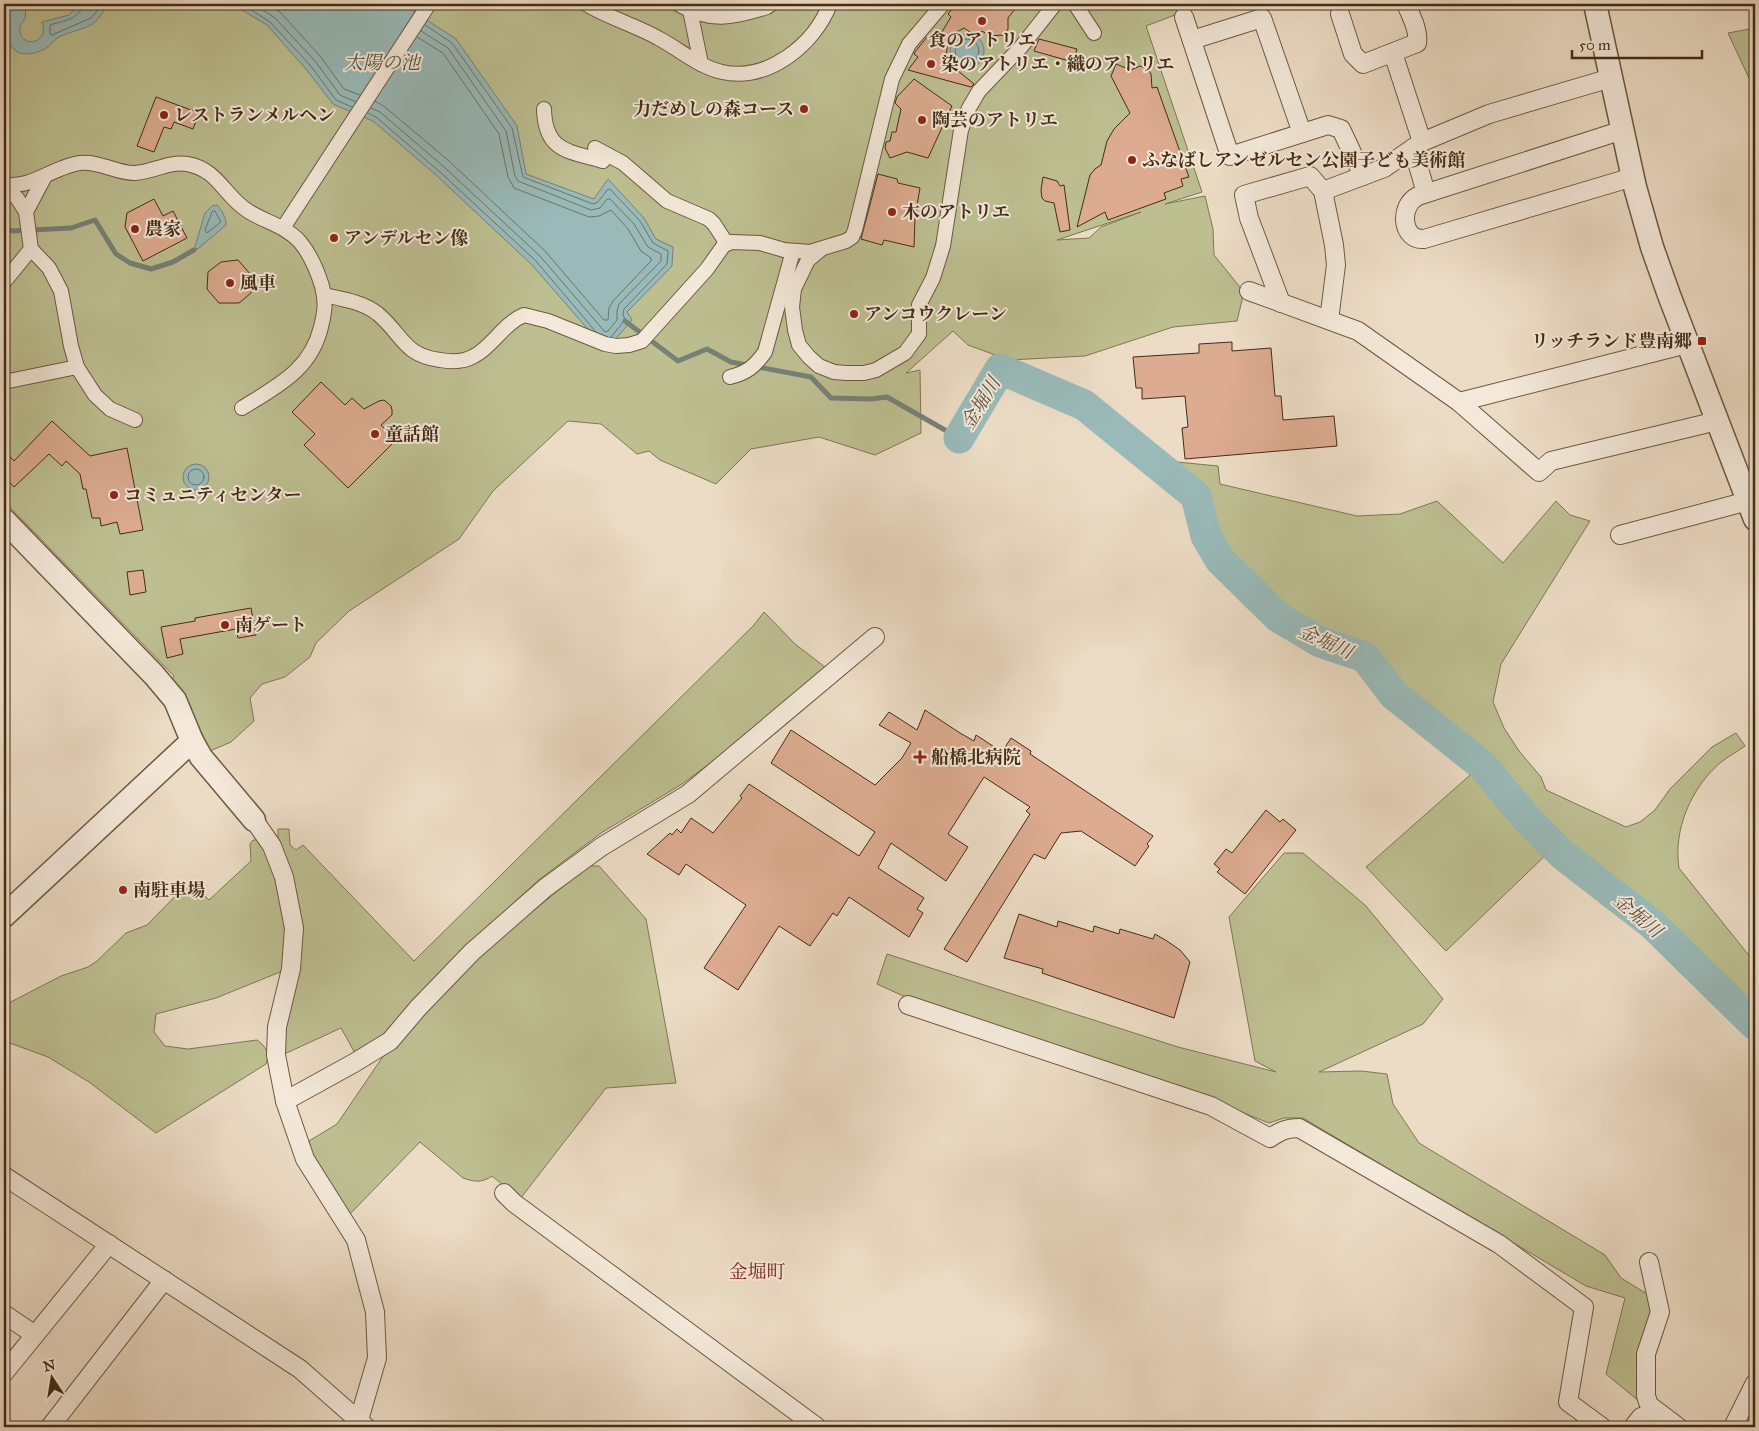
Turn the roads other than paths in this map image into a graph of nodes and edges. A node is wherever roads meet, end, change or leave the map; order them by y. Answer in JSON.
{"nodes":[{"id":1,"x":429,"y":4,"type":"edge"},
{"id":2,"x":586,"y":4,"type":"edge"},
{"id":3,"x":771,"y":4,"type":"edge"},
{"id":4,"x":830,"y":4,"type":"edge"},
{"id":5,"x":943,"y":4,"type":"edge"},
{"id":6,"x":1055,"y":4,"type":"edge"},
{"id":7,"x":1075,"y":4,"type":"edge"},
{"id":8,"x":1406,"y":4,"type":"edge"},
{"id":9,"x":1595,"y":4,"type":"edge"},
{"id":10,"x":684,"y":7,"type":"edge"},
{"id":11,"x":1340,"y":14,"type":"dead end"},
{"id":12,"x":1184,"y":17,"type":"dead end"},
{"id":13,"x":1094,"y":33,"type":"dead end"},
{"id":14,"x":1192,"y":40,"type":"junction"},
{"id":15,"x":1393,"y":53,"type":"junction"},
{"id":16,"x":701,"y":64,"type":"junction"},
{"id":17,"x":1611,"y":78,"type":"junction"},
{"id":18,"x":544,"y":109,"type":"dead end"},
{"id":19,"x":1623,"y":130,"type":"junction"},
{"id":20,"x":1302,"y":133,"type":"junction"},
{"id":21,"x":1417,"y":145,"type":"junction"},
{"id":22,"x":595,"y":148,"type":"dead end"},
{"id":23,"x":604,"y":161,"type":"dead end"},
{"id":24,"x":45,"y":176,"type":"junction"},
{"id":25,"x":1363,"y":176,"type":"junction"},
{"id":26,"x":1633,"y":177,"type":"junction"},
{"id":27,"x":4,"y":186,"type":"edge"},
{"id":28,"x":1323,"y":191,"type":"junction"},
{"id":29,"x":1426,"y":193,"type":"junction"},
{"id":30,"x":26,"y":212,"type":"junction"},
{"id":31,"x":283,"y":228,"type":"junction"},
{"id":32,"x":727,"y":244,"type":"junction"},
{"id":33,"x":822,"y":248,"type":"junction"},
{"id":34,"x":32,"y":249,"type":"junction"},
{"id":35,"x":793,"y":251,"type":"junction"},
{"id":36,"x":4,"y":259,"type":"edge"},
{"id":37,"x":18,"y":264,"type":"junction"},
{"id":38,"x":4,"y":282,"type":"edge"},
{"id":39,"x":1249,"y":291,"type":"dead end"},
{"id":40,"x":324,"y":295,"type":"junction"},
{"id":41,"x":1281,"y":303,"type":"junction"},
{"id":42,"x":1329,"y":320,"type":"junction"},
{"id":43,"x":1687,"y":344,"type":"junction"},
{"id":44,"x":77,"y":367,"type":"junction"},
{"id":45,"x":730,"y":377,"type":"dead end"},
{"id":46,"x":4,"y":382,"type":"edge"},
{"id":47,"x":1459,"y":402,"type":"junction"},
{"id":48,"x":242,"y":408,"type":"dead end"},
{"id":49,"x":135,"y":420,"type":"dead end"},
{"id":50,"x":1717,"y":421,"type":"junction"},
{"id":51,"x":1752,"y":510,"type":"edge"},
{"id":52,"x":4,"y":520,"type":"edge"},
{"id":53,"x":1620,"y":535,"type":"dead end"},
{"id":54,"x":875,"y":637,"type":"dead end"},
{"id":55,"x":192,"y":741,"type":"junction"},
{"id":56,"x":254,"y":820,"type":"joint"},
{"id":57,"x":4,"y":916,"type":"edge"},
{"id":58,"x":908,"y":1005,"type":"dead end"},
{"id":59,"x":285,"y":1101,"type":"junction"},
{"id":60,"x":4,"y":1176,"type":"edge"},
{"id":61,"x":504,"y":1193,"type":"dead end"},
{"id":62,"x":108,"y":1244,"type":"junction"},
{"id":63,"x":1649,"y":1262,"type":"dead end"},
{"id":64,"x":164,"y":1280,"type":"junction"},
{"id":65,"x":4,"y":1314,"type":"edge"},
{"id":66,"x":35,"y":1335,"type":"junction"},
{"id":67,"x":4,"y":1373,"type":"edge"},
{"id":68,"x":1755,"y":1383,"type":"edge"},
{"id":69,"x":363,"y":1424,"type":"edge"},
{"id":70,"x":50,"y":1427,"type":"edge"},
{"id":71,"x":817,"y":1427,"type":"edge"},
{"id":72,"x":1602,"y":1427,"type":"edge"},
{"id":73,"x":1633,"y":1427,"type":"edge"},
{"id":74,"x":1655,"y":1427,"type":"edge"},
{"id":75,"x":1678,"y":1427,"type":"edge"},
{"id":76,"x":1732,"y":1427,"type":"edge"}],
"edges":[{"from":1,"to":31,"type":"street"},
{"from":2,"to":16,"type":"street"},
{"from":3,"to":10,"type":"street"},
{"from":4,"to":16,"type":"street"},
{"from":5,"to":33,"type":"street"},
{"from":6,"to":33,"type":"street"},
{"from":7,"to":13,"type":"street"},
{"from":8,"to":15,"type":"street"},
{"from":9,"to":17,"type":"street"},
{"from":10,"to":16,"type":"street"},
{"from":11,"to":15,"type":"street"},
{"from":12,"to":14,"type":"street"},
{"from":14,"to":20,"type":"street"},
{"from":14,"to":20,"type":"street"},
{"from":15,"to":21,"type":"street"},
{"from":17,"to":19,"type":"street"},
{"from":17,"to":21,"type":"street"},
{"from":18,"to":23,"type":"street"},
{"from":19,"to":26,"type":"street"},
{"from":19,"to":29,"type":"street"},
{"from":20,"to":25,"type":"street"},
{"from":21,"to":25,"type":"street"},
{"from":21,"to":29,"type":"street"},
{"from":22,"to":32,"type":"street"},
{"from":24,"to":27,"type":"street"},
{"from":24,"to":30,"type":"street"},
{"from":24,"to":31,"type":"street"},
{"from":25,"to":28,"type":"street"},
{"from":26,"to":29,"type":"street"},
{"from":26,"to":43,"type":"street"},
{"from":27,"to":30,"type":"street"},
{"from":28,"to":41,"type":"street"},
{"from":28,"to":42,"type":"street"},
{"from":30,"to":34,"type":"street"},
{"from":31,"to":40,"type":"street"},
{"from":32,"to":35,"type":"street"},
{"from":32,"to":40,"type":"street"},
{"from":33,"to":35,"type":"street"},
{"from":34,"to":37,"type":"street"},
{"from":34,"to":44,"type":"street"},
{"from":35,"to":45,"type":"street"},
{"from":36,"to":37,"type":"street"},
{"from":37,"to":38,"type":"street"},
{"from":39,"to":41,"type":"street"},
{"from":40,"to":48,"type":"street"},
{"from":41,"to":42,"type":"street"},
{"from":42,"to":47,"type":"street"},
{"from":43,"to":47,"type":"street"},
{"from":43,"to":50,"type":"street"},
{"from":44,"to":46,"type":"street"},
{"from":44,"to":49,"type":"street"},
{"from":47,"to":50,"type":"street"},
{"from":50,"to":51,"type":"street"},
{"from":51,"to":53,"type":"street"},
{"from":52,"to":55,"type":"street"},
{"from":54,"to":59,"type":"street"},
{"from":55,"to":56,"type":"street"},
{"from":55,"to":57,"type":"street"},
{"from":56,"to":59,"type":"street"},
{"from":58,"to":72,"type":"street"},
{"from":59,"to":69,"type":"street"},
{"from":60,"to":62,"type":"street"},
{"from":61,"to":71,"type":"street"},
{"from":62,"to":64,"type":"street"},
{"from":62,"to":66,"type":"street"},
{"from":63,"to":75,"type":"street"},
{"from":64,"to":69,"type":"street"},
{"from":64,"to":70,"type":"street"},
{"from":65,"to":66,"type":"street"},
{"from":66,"to":67,"type":"street"},
{"from":68,"to":76,"type":"street"},
{"from":73,"to":74,"type":"street"}]}
